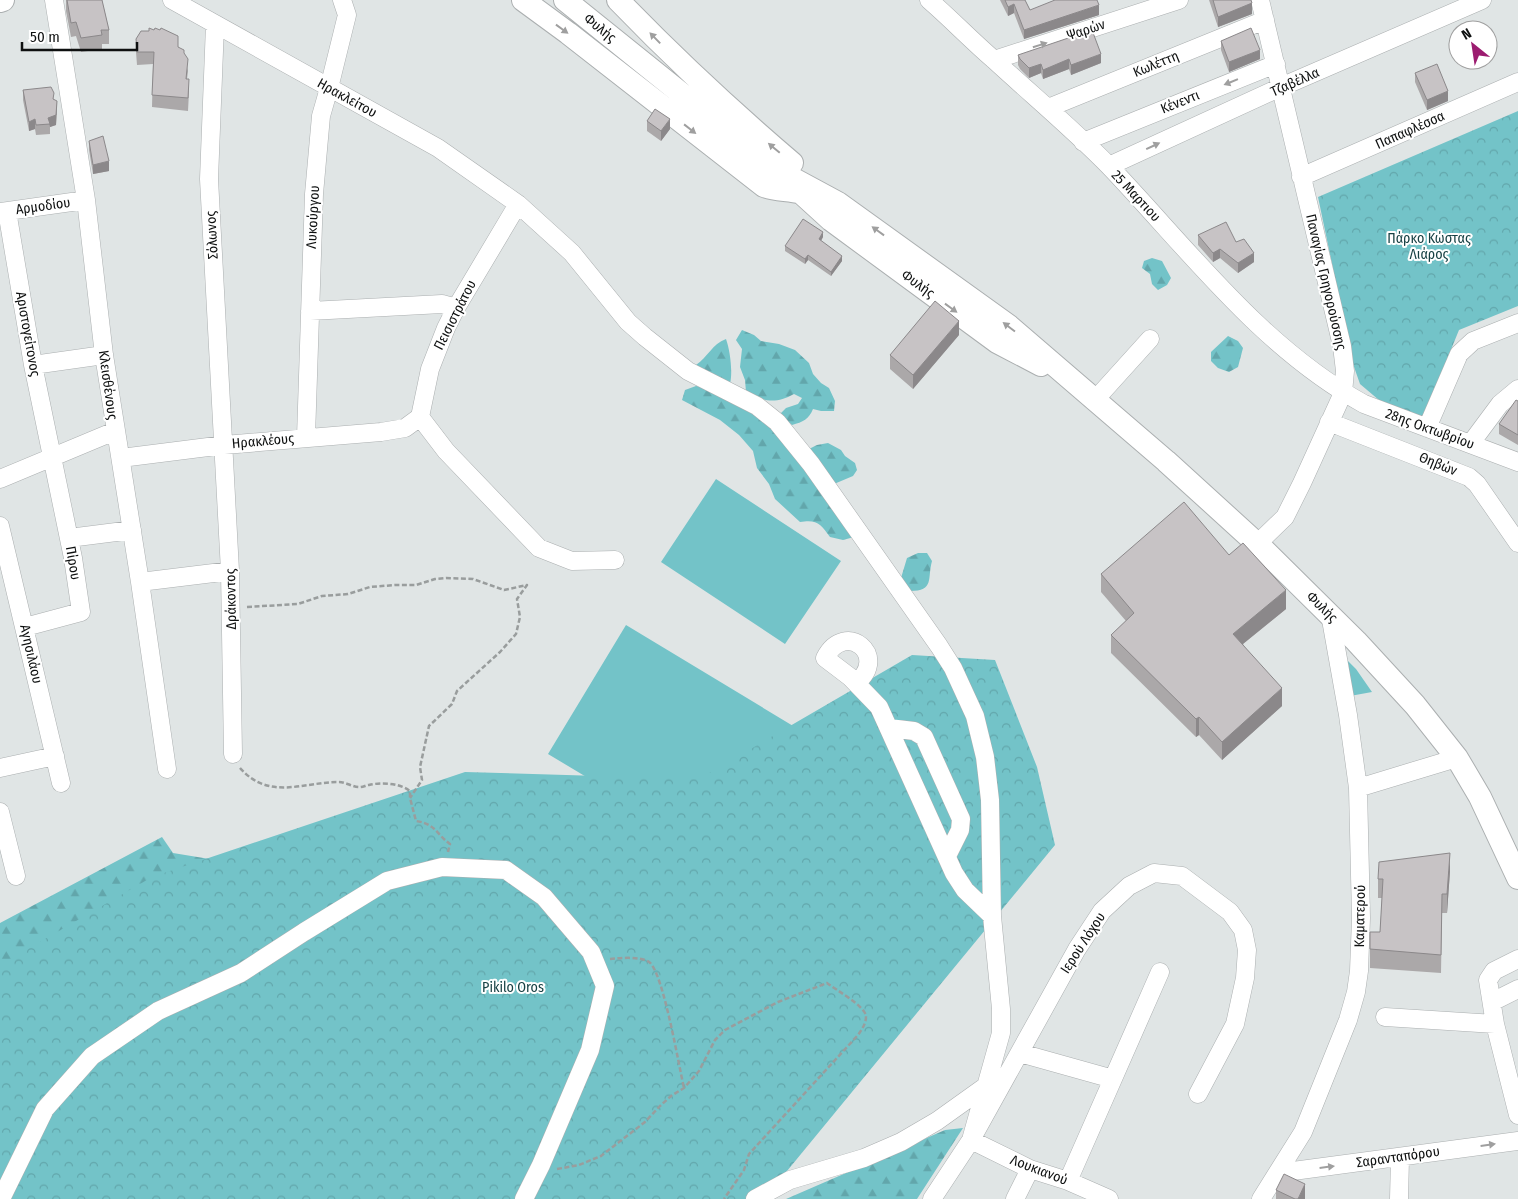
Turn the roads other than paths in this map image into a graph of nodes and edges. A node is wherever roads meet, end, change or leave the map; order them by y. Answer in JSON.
{"nodes":[{"id":1,"x":54,"y":0,"type":"edge"},
{"id":2,"x":172,"y":0,"type":"edge"},
{"id":3,"x":523,"y":0,"type":"edge"},
{"id":4,"x":565,"y":0,"type":"edge"},
{"id":5,"x":618,"y":0,"type":"edge"},
{"id":6,"x":1179,"y":0,"type":"edge"},
{"id":7,"x":1260,"y":0,"type":"edge"},
{"id":8,"x":1482,"y":0,"type":"edge"},
{"id":9,"x":932,"y":1,"type":"edge"},
{"id":10,"x":345,"y":8,"type":"edge"},
{"id":11,"x":1265,"y":20,"type":"junction"},
{"id":12,"x":215,"y":26,"type":"junction"},
{"id":13,"x":994,"y":60,"type":"junction"},
{"id":14,"x":1276,"y":64,"type":"junction"},
{"id":15,"x":1518,"y":82,"type":"edge"},
{"id":16,"x":1281,"y":87,"type":"junction"},
{"id":17,"x":329,"y":88,"type":"junction"},
{"id":18,"x":1048,"y":108,"type":"junction"},
{"id":19,"x":1084,"y":142,"type":"junction"},
{"id":20,"x":1109,"y":166,"type":"junction"},
{"id":21,"x":775,"y":169,"type":"junction"},
{"id":22,"x":1301,"y":178,"type":"junction"},
{"id":23,"x":802,"y":194,"type":"junction"},
{"id":24,"x":86,"y":200,"type":"junction"},
{"id":25,"x":838,"y":203,"type":"junction"},
{"id":26,"x":518,"y":204,"type":"junction"},
{"id":27,"x":3,"y":212,"type":"edge"},
{"id":28,"x":456,"y":308,"type":"junction"},
{"id":29,"x":310,"y":311,"type":"junction"},
{"id":30,"x":1518,"y":323,"type":"edge"},
{"id":31,"x":1150,"y":339,"type":"dead end"},
{"id":32,"x":104,"y":355,"type":"junction"},
{"id":33,"x":33,"y":364,"type":"junction"},
{"id":34,"x":1073,"y":381,"type":"junction"},
{"id":35,"x":1518,"y":389,"type":"edge"},
{"id":36,"x":1343,"y":393,"type":"junction"},
{"id":37,"x":1094,"y":401,"type":"junction"},
{"id":38,"x":420,"y":417,"type":"junction"},
{"id":39,"x":1329,"y":422,"type":"junction"},
{"id":40,"x":1427,"y":428,"type":"junction"},
{"id":41,"x":115,"y":431,"type":"junction"},
{"id":42,"x":306,"y":438,"type":"junction"},
{"id":43,"x":1471,"y":444,"type":"junction"},
{"id":44,"x":224,"y":445,"type":"junction"},
{"id":45,"x":52,"y":457,"type":"junction"},
{"id":46,"x":121,"y":458,"type":"junction"},
{"id":47,"x":1518,"y":462,"type":"edge"},
{"id":48,"x":0,"y":479,"type":"edge"},
{"id":49,"x":0,"y":526,"type":"edge"},
{"id":50,"x":132,"y":530,"type":"junction"},
{"id":51,"x":69,"y":538,"type":"junction"},
{"id":52,"x":1518,"y":543,"type":"edge"},
{"id":53,"x":1257,"y":544,"type":"junction"},
{"id":54,"x":615,"y":560,"type":"dead end"},
{"id":55,"x":230,"y":571,"type":"junction"},
{"id":56,"x":140,"y":582,"type":"junction"},
{"id":57,"x":1330,"y":614,"type":"junction"},
{"id":58,"x":25,"y":627,"type":"junction"},
{"id":59,"x":856,"y":683,"type":"dead end"},
{"id":60,"x":889,"y":728,"type":"junction"},
{"id":61,"x":233,"y":754,"type":"road end"},
{"id":62,"x":55,"y":756,"type":"junction"},
{"id":63,"x":1457,"y":758,"type":"junction"},
{"id":64,"x":0,"y":768,"type":"edge"},
{"id":65,"x":167,"y":769,"type":"dead end"},
{"id":66,"x":61,"y":783,"type":"dead end"},
{"id":67,"x":1358,"y":788,"type":"junction"},
{"id":68,"x":0,"y":812,"type":"edge"},
{"id":69,"x":947,"y":856,"type":"junction"},
{"id":70,"x":16,"y":876,"type":"dead end"},
{"id":71,"x":1518,"y":878,"type":"edge"},
{"id":72,"x":992,"y":916,"type":"junction"},
{"id":73,"x":1518,"y":958,"type":"edge"},
{"id":74,"x":1160,"y":972,"type":"dead end"},
{"id":75,"x":1518,"y":989,"type":"edge"},
{"id":76,"x":1492,"y":1002,"type":"junction"},
{"id":77,"x":1384,"y":1017,"type":"dead end"},
{"id":78,"x":1495,"y":1024,"type":"junction"},
{"id":79,"x":1020,"y":1053,"type":"junction"},
{"id":80,"x":1113,"y":1079,"type":"junction"},
{"id":81,"x":986,"y":1086,"type":"junction"},
{"id":82,"x":1198,"y":1094,"type":"dead end"},
{"id":83,"x":1518,"y":1114,"type":"edge"},
{"id":84,"x":971,"y":1140,"type":"junction"},
{"id":85,"x":1518,"y":1141,"type":"edge"},
{"id":86,"x":1400,"y":1158,"type":"junction"},
{"id":87,"x":1030,"y":1169,"type":"junction"},
{"id":88,"x":1278,"y":1173,"type":"junction"},
{"id":89,"x":1068,"y":1181,"type":"junction"},
{"id":90,"x":1,"y":1199,"type":"edge"},
{"id":91,"x":524,"y":1199,"type":"edge"},
{"id":92,"x":755,"y":1199,"type":"edge"},
{"id":93,"x":932,"y":1199,"type":"edge"},
{"id":94,"x":1015,"y":1199,"type":"edge"},
{"id":95,"x":1109,"y":1199,"type":"edge"},
{"id":96,"x":1261,"y":1199,"type":"edge"},
{"id":97,"x":1399,"y":1199,"type":"edge"}],
"edges":[{"from":1,"to":24,"type":"street","name":"Κλεισθένους"},
{"from":2,"to":12,"type":"street","name":"Ηρακλείτου"},
{"from":3,"to":23,"type":"main road","one_way":true},
{"from":4,"to":21,"type":"main road","name":"Φυλής"},
{"from":25,"to":5,"type":"main road","one_way":true},
{"from":13,"to":6,"type":"street","name":"Ψαρών","one_way":true},
{"from":7,"to":11,"type":"street","name":"Παναγίας Γρηγορούσσης"},
{"from":8,"to":16,"type":"street","name":"Τζαβέλλα"},
{"from":9,"to":13,"type":"street","name":"25 Μαρτιου"},
{"from":10,"to":17,"type":"street","name":"Λυκούργου"},
{"from":11,"to":14,"type":"street","name":"Παναγίας Γρηγορούσσης"},
{"from":11,"to":18,"type":"street","name":"Κωλέττη"},
{"from":12,"to":17,"type":"street","name":"Ηρακλείτου"},
{"from":12,"to":44,"type":"street","name":"Σόλωνος"},
{"from":13,"to":18,"type":"street","name":"25 Μαρτιου"},
{"from":14,"to":16,"type":"street","name":"Παναγίας Γρηγορούσσης"},
{"from":14,"to":19,"type":"street","name":"Κένεντι","one_way":true},
{"from":15,"to":22,"type":"street","name":"Παπαφλέσσα"},
{"from":20,"to":16,"type":"street","name":"Τζαβέλλα","one_way":true},
{"from":16,"to":22,"type":"street","name":"Παναγίας Γρηγορούσσης"},
{"from":17,"to":26,"type":"street","name":"Ηρακλείτου"},
{"from":17,"to":29,"type":"street","name":"Λυκούργου"},
{"from":18,"to":19,"type":"street","name":"25 Μαρτιου"},
{"from":19,"to":20,"type":"street","name":"25 Μαρτιου"},
{"from":20,"to":36,"type":"street","name":"25 Μαρτιου"},
{"from":21,"to":23,"type":"main road","name":"Φυλής"},
{"from":21,"to":25,"type":"main road","name":"Φυλής"},
{"from":22,"to":36,"type":"street","name":"Παναγίας Γρηγορούσσης"},
{"from":23,"to":34,"type":"main road","name":"Φυλής","one_way":true},
{"from":24,"to":27,"type":"street","name":"Αρμοδίου"},
{"from":24,"to":32,"type":"street","name":"Κλεισθένους"},
{"from":34,"to":25,"type":"main road","name":"Φυλής","one_way":true},
{"from":26,"to":28,"type":"street","name":"Πεισιστράτου"},
{"from":26,"to":72,"type":"street","name":"Ηρακλείτου"},
{"from":27,"to":33,"type":"street","name":"Αριστογείτονος"},
{"from":28,"to":29,"type":"street"},
{"from":28,"to":38,"type":"street","name":"Πεισιστράτου"},
{"from":29,"to":42,"type":"street","name":"Λυκούργου"},
{"from":30,"to":40,"type":"street"},
{"from":31,"to":37,"type":"street"},
{"from":32,"to":33,"type":"street"},
{"from":32,"to":41,"type":"street","name":"Κλεισθένους"},
{"from":33,"to":45,"type":"street","name":"Αριστογείτονος"},
{"from":34,"to":37,"type":"main road","name":"Φυλής"},
{"from":35,"to":43,"type":"street"},
{"from":36,"to":39,"type":"street","name":"Παναγίας Γρηγορούσσης"},
{"from":36,"to":40,"type":"street","name":"28ης Οκτωβρίου"},
{"from":37,"to":53,"type":"main road","name":"Φυλής"},
{"from":38,"to":42,"type":"street","name":"Ηρακλέους"},
{"from":38,"to":54,"type":"street"},
{"from":39,"to":52,"type":"street","name":"Θηβών"},
{"from":39,"to":53,"type":"street","name":"Παναγίας Γρηγορούσσης"},
{"from":40,"to":43,"type":"street","name":"28ης Οκτωβρίου"},
{"from":41,"to":45,"type":"street"},
{"from":41,"to":46,"type":"street","name":"Κλεισθένους"},
{"from":42,"to":44,"type":"street","name":"Ηρακλέους"},
{"from":43,"to":47,"type":"street","name":"28ης Οκτωβρίου"},
{"from":44,"to":46,"type":"street","name":"Ηρακλέους"},
{"from":44,"to":55,"type":"street","name":"Δράκοντος"},
{"from":45,"to":48,"type":"street"},
{"from":45,"to":51,"type":"street","name":"Πίρου"},
{"from":46,"to":50,"type":"street","name":"Κλεισθένους"},
{"from":49,"to":58,"type":"street","name":"Αγησιλάου"},
{"from":50,"to":51,"type":"street"},
{"from":50,"to":56,"type":"street","name":"Κλεισθένους"},
{"from":51,"to":58,"type":"street","name":"Πίρου"},
{"from":53,"to":57,"type":"main road","name":"Φυλής"},
{"from":55,"to":56,"type":"street"},
{"from":55,"to":61,"type":"street","name":"Δράκοντος"},
{"from":56,"to":65,"type":"street","name":"Κλεισθένους"},
{"from":57,"to":63,"type":"main road","name":"Φυλής"},
{"from":57,"to":67,"type":"street","name":"Καματερού"},
{"from":58,"to":62,"type":"street","name":"Αγησιλάου"},
{"from":59,"to":60,"type":"street"},
{"from":60,"to":69,"type":"street"},
{"from":60,"to":69,"type":"street"},
{"from":62,"to":64,"type":"street"},
{"from":62,"to":66,"type":"street","name":"Αγησιλάου"},
{"from":63,"to":67,"type":"street"},
{"from":63,"to":71,"type":"main road","name":"Φυλής"},
{"from":67,"to":88,"type":"street","name":"Καματερού"},
{"from":68,"to":70,"type":"street"},
{"from":69,"to":72,"type":"street"},
{"from":72,"to":81,"type":"street","name":"Ηρακλείτου"},
{"from":73,"to":76,"type":"street"},
{"from":74,"to":80,"type":"street"},
{"from":75,"to":76,"type":"street"},
{"from":76,"to":78,"type":"street"},
{"from":77,"to":78,"type":"street"},
{"from":78,"to":83,"type":"street"},
{"from":79,"to":80,"type":"street"},
{"from":79,"to":82,"type":"street","name":"Ιερού Λόχου"},
{"from":79,"to":84,"type":"street","name":"Ιερού Λόχου"},
{"from":80,"to":89,"type":"street"},
{"from":81,"to":84,"type":"street","name":"Ηρακλείτου"},
{"from":81,"to":92,"type":"street"},
{"from":84,"to":87,"type":"street","name":"Λουκιανού"},
{"from":84,"to":93,"type":"street","name":"Ιερού Λόχου"},
{"from":86,"to":85,"type":"street","name":"Σαρανταπόρου","one_way":true},
{"from":88,"to":86,"type":"street","name":"Σαρανταπόρου","one_way":true},
{"from":86,"to":97,"type":"street"},
{"from":87,"to":89,"type":"street","name":"Λουκιανού"},
{"from":87,"to":94,"type":"street"},
{"from":88,"to":96,"type":"street","name":"Καματερού"},
{"from":89,"to":95,"type":"street","name":"Λουκιανού"},
{"from":90,"to":91,"type":"street"}]}
